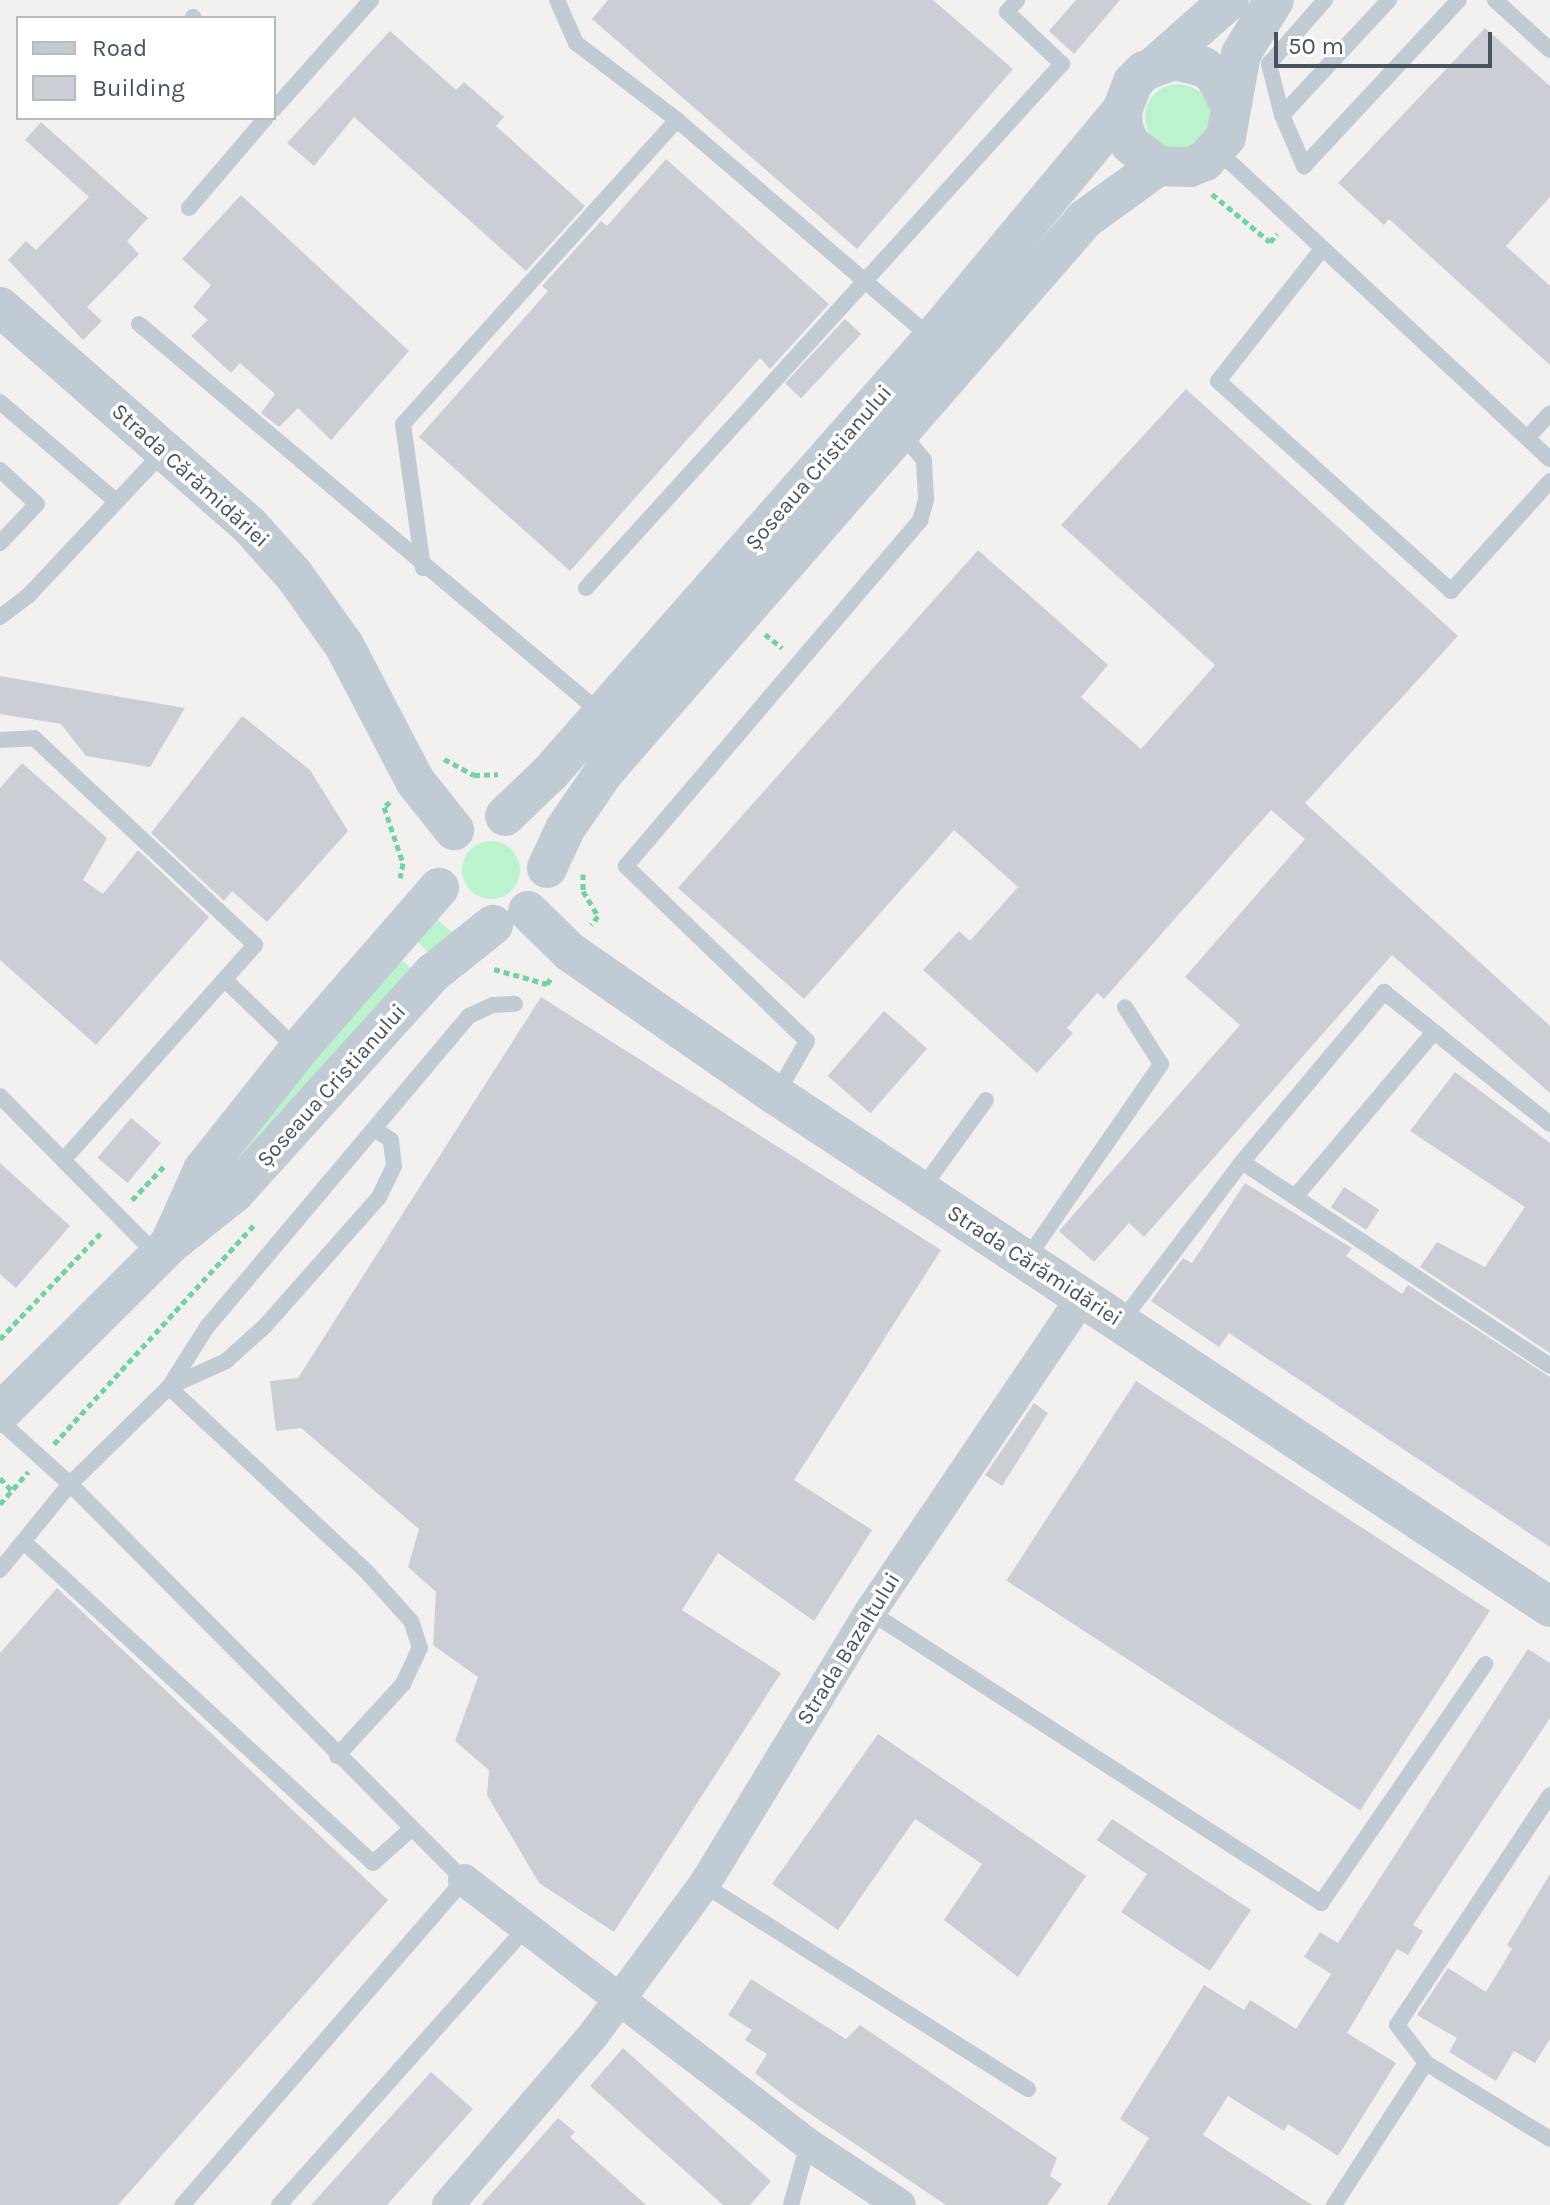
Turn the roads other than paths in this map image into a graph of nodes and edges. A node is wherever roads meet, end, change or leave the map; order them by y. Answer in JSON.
{"nodes":[{"id":1,"x":371,"y":0,"type":"edge"},
{"id":2,"x":557,"y":0,"type":"edge"},
{"id":3,"x":1017,"y":0,"type":"edge"},
{"id":4,"x":1229,"y":0,"type":"edge"},
{"id":5,"x":1274,"y":0,"type":"edge"},
{"id":6,"x":1325,"y":0,"type":"edge"},
{"id":7,"x":1389,"y":0,"type":"edge"},
{"id":8,"x":1459,"y":0,"type":"edge"},
{"id":9,"x":1495,"y":0,"type":"edge"},
{"id":10,"x":1550,"y":50,"type":"edge"},
{"id":11,"x":1157,"y":64,"type":"junction"},
{"id":12,"x":276,"y":101,"type":"edge"},
{"id":13,"x":1230,"y":105,"type":"junction"},
{"id":14,"x":1122,"y":110,"type":"junction"},
{"id":15,"x":1282,"y":115,"type":"junction"},
{"id":16,"x":264,"y":120,"type":"edge"},
{"id":17,"x":677,"y":120,"type":"junction"},
{"id":18,"x":1217,"y":150,"type":"junction"},
{"id":19,"x":1158,"y":166,"type":"junction"},
{"id":20,"x":189,"y":208,"type":"dead end"},
{"id":21,"x":1322,"y":249,"type":"junction"},
{"id":22,"x":862,"y":279,"type":"junction"},
{"id":23,"x":0,"y":307,"type":"edge"},
{"id":24,"x":139,"y":324,"type":"dead end"},
{"id":25,"x":932,"y":339,"type":"junction"},
{"id":26,"x":0,"y":402,"type":"edge"},
{"id":27,"x":1550,"y":413,"type":"edge"},
{"id":28,"x":901,"y":433,"type":"junction"},
{"id":29,"x":1527,"y":438,"type":"junction"},
{"id":30,"x":164,"y":451,"type":"junction"},
{"id":31,"x":1550,"y":459,"type":"edge"},
{"id":32,"x":0,"y":470,"type":"edge"},
{"id":33,"x":1550,"y":481,"type":"edge"},
{"id":34,"x":116,"y":501,"type":"junction"},
{"id":35,"x":0,"y":543,"type":"edge"},
{"id":36,"x":423,"y":568,"type":"junction"},
{"id":37,"x":586,"y":588,"type":"dead end"},
{"id":38,"x":0,"y":617,"type":"edge"},
{"id":39,"x":602,"y":714,"type":"junction"},
{"id":40,"x":0,"y":740,"type":"edge"},
{"id":41,"x":505,"y":816,"type":"junction"},
{"id":42,"x":454,"y":830,"type":"junction"},
{"id":43,"x":565,"y":866,"type":"junction"},
{"id":44,"x":439,"y":888,"type":"junction"},
{"id":45,"x":510,"y":918,"type":"junction"},
{"id":46,"x":225,"y":980,"type":"junction"},
{"id":47,"x":515,"y":1004,"type":"dead end"},
{"id":48,"x":1125,"y":1007,"type":"dead end"},
{"id":49,"x":1434,"y":1032,"type":"junction"},
{"id":50,"x":298,"y":1050,"type":"junction"},
{"id":51,"x":776,"y":1095,"type":"junction"},
{"id":52,"x":0,"y":1096,"type":"edge"},
{"id":53,"x":986,"y":1100,"type":"dead end"},
{"id":54,"x":1550,"y":1124,"type":"edge"},
{"id":55,"x":374,"y":1129,"type":"junction"},
{"id":56,"x":64,"y":1159,"type":"junction"},
{"id":57,"x":1242,"y":1162,"type":"junction"},
{"id":58,"x":920,"y":1191,"type":"junction"},
{"id":59,"x":1295,"y":1197,"type":"junction"},
{"id":60,"x":164,"y":1250,"type":"junction"},
{"id":61,"x":1026,"y":1260,"type":"junction"},
{"id":62,"x":1082,"y":1298,"type":"junction"},
{"id":63,"x":1121,"y":1322,"type":"junction"},
{"id":64,"x":1550,"y":1366,"type":"edge"},
{"id":65,"x":169,"y":1387,"type":"junction"},
{"id":66,"x":0,"y":1413,"type":"edge"},
{"id":67,"x":0,"y":1421,"type":"edge"},
{"id":68,"x":70,"y":1484,"type":"junction"},
{"id":69,"x":24,"y":1542,"type":"junction"},
{"id":70,"x":0,"y":1570,"type":"edge"},
{"id":71,"x":1550,"y":1607,"type":"edge"},
{"id":72,"x":870,"y":1612,"type":"junction"},
{"id":73,"x":1485,"y":1664,"type":"dead end"},
{"id":74,"x":337,"y":1756,"type":"junction"},
{"id":75,"x":1550,"y":1795,"type":"edge"},
{"id":76,"x":410,"y":1830,"type":"junction"},
{"id":77,"x":464,"y":1880,"type":"junction"},
{"id":78,"x":704,"y":1885,"type":"junction"},
{"id":79,"x":524,"y":1930,"type":"junction"},
{"id":80,"x":618,"y":2002,"type":"junction"},
{"id":81,"x":1426,"y":2063,"type":"junction"},
{"id":82,"x":1028,"y":2089,"type":"dead end"},
{"id":83,"x":1550,"y":2139,"type":"edge"},
{"id":84,"x":808,"y":2144,"type":"junction"},
{"id":85,"x":182,"y":2205,"type":"edge"},
{"id":86,"x":279,"y":2205,"type":"edge"},
{"id":87,"x":448,"y":2205,"type":"edge"},
{"id":88,"x":791,"y":2205,"type":"edge"},
{"id":89,"x":900,"y":2205,"type":"edge"},
{"id":90,"x":1334,"y":2205,"type":"edge"}],
"edges":[{"from":1,"to":12,"type":"lane"},
{"from":2,"to":17,"type":"lane"},
{"from":3,"to":22,"type":"lane"},
{"from":4,"to":11,"type":"street","name":"Șoseaua Cristianului"},
{"from":5,"to":13,"type":"street"},
{"from":6,"to":15,"type":"lane"},
{"from":7,"to":15,"type":"lane"},
{"from":8,"to":15,"type":"lane"},
{"from":9,"to":10,"type":"lane"},
{"from":11,"to":13,"type":"street"},
{"from":11,"to":14,"type":"street","name":"Șoseaua Cristianului"},
{"from":13,"to":18,"type":"street"},
{"from":14,"to":19,"type":"street"},
{"from":14,"to":25,"type":"street","name":"Șoseaua Cristianului"},
{"from":16,"to":20,"type":"lane"},
{"from":17,"to":22,"type":"lane"},
{"from":17,"to":36,"type":"lane"},
{"from":18,"to":19,"type":"street"},
{"from":18,"to":21,"type":"lane"},
{"from":19,"to":28,"type":"street","name":"Șoseaua Cristianului"},
{"from":21,"to":29,"type":"lane"},
{"from":21,"to":33,"type":"lane"},
{"from":22,"to":25,"type":"lane"},
{"from":22,"to":37,"type":"lane"},
{"from":23,"to":30,"type":"street","name":"Strada Cărămidăriei"},
{"from":24,"to":36,"type":"lane"},
{"from":25,"to":39,"type":"street","name":"Șoseaua Cristianului"},
{"from":26,"to":34,"type":"lane"},
{"from":27,"to":29,"type":"lane"},
{"from":28,"to":43,"type":"street","name":"Șoseaua Cristianului"},
{"from":28,"to":51,"type":"lane"},
{"from":29,"to":31,"type":"lane"},
{"from":30,"to":34,"type":"lane"},
{"from":30,"to":42,"type":"street","name":"Strada Cărămidăriei"},
{"from":32,"to":35,"type":"lane"},
{"from":34,"to":38,"type":"lane"},
{"from":36,"to":39,"type":"lane"},
{"from":39,"to":41,"type":"street","name":"Șoseaua Cristianului"},
{"from":40,"to":46,"type":"lane"},
{"from":41,"to":42,"type":"street"},
{"from":41,"to":43,"type":"street"},
{"from":42,"to":44,"type":"street"},
{"from":43,"to":45,"type":"street"},
{"from":44,"to":45,"type":"street"},
{"from":44,"to":50,"type":"street","name":"Șoseaua Cristianului"},
{"from":45,"to":51,"type":"street","name":"Strada Cărămidăriei"},
{"from":45,"to":60,"type":"street","name":"Șoseaua Cristianului"},
{"from":46,"to":50,"type":"lane"},
{"from":46,"to":56,"type":"lane"},
{"from":47,"to":55,"type":"lane"},
{"from":48,"to":61,"type":"lane"},
{"from":49,"to":54,"type":"lane"},
{"from":49,"to":57,"type":"lane"},
{"from":49,"to":59,"type":"lane"},
{"from":50,"to":60,"type":"street","name":"Șoseaua Cristianului"},
{"from":51,"to":58,"type":"street","name":"Strada Cărămidăriei"},
{"from":52,"to":56,"type":"lane"},
{"from":53,"to":58,"type":"lane"},
{"from":55,"to":65,"type":"lane"},
{"from":55,"to":65,"type":"lane"},
{"from":56,"to":60,"type":"lane"},
{"from":57,"to":59,"type":"lane"},
{"from":57,"to":63,"type":"lane"},
{"from":58,"to":61,"type":"street","name":"Strada Cărămidăriei"},
{"from":59,"to":64,"type":"lane"},
{"from":60,"to":66,"type":"street","name":"Șoseaua Cristianului"},
{"from":61,"to":62,"type":"street","name":"Strada Cărămidăriei"},
{"from":62,"to":63,"type":"street","name":"Strada Cărămidăriei"},
{"from":62,"to":72,"type":"street","name":"Strada Bazaltului"},
{"from":63,"to":71,"type":"street","name":"Strada Cărămidăriei"},
{"from":65,"to":68,"type":"lane"},
{"from":65,"to":74,"type":"lane"},
{"from":67,"to":68,"type":"lane"},
{"from":68,"to":69,"type":"lane"},
{"from":68,"to":74,"type":"lane"},
{"from":69,"to":70,"type":"lane"},
{"from":69,"to":76,"type":"lane"},
{"from":72,"to":73,"type":"lane"},
{"from":72,"to":78,"type":"street","name":"Strada Bazaltului"},
{"from":74,"to":76,"type":"lane"},
{"from":75,"to":81,"type":"lane"},
{"from":76,"to":77,"type":"lane"},
{"from":77,"to":79,"type":"street"},
{"from":77,"to":85,"type":"lane"},
{"from":78,"to":80,"type":"street","name":"Strada Bazaltului"},
{"from":78,"to":82,"type":"lane"},
{"from":79,"to":80,"type":"street"},
{"from":79,"to":86,"type":"lane"},
{"from":80,"to":84,"type":"street"},
{"from":80,"to":87,"type":"street","name":"Strada Bazaltului"},
{"from":81,"to":83,"type":"lane"},
{"from":81,"to":90,"type":"lane"},
{"from":84,"to":88,"type":"lane"},
{"from":84,"to":89,"type":"street"}]}
